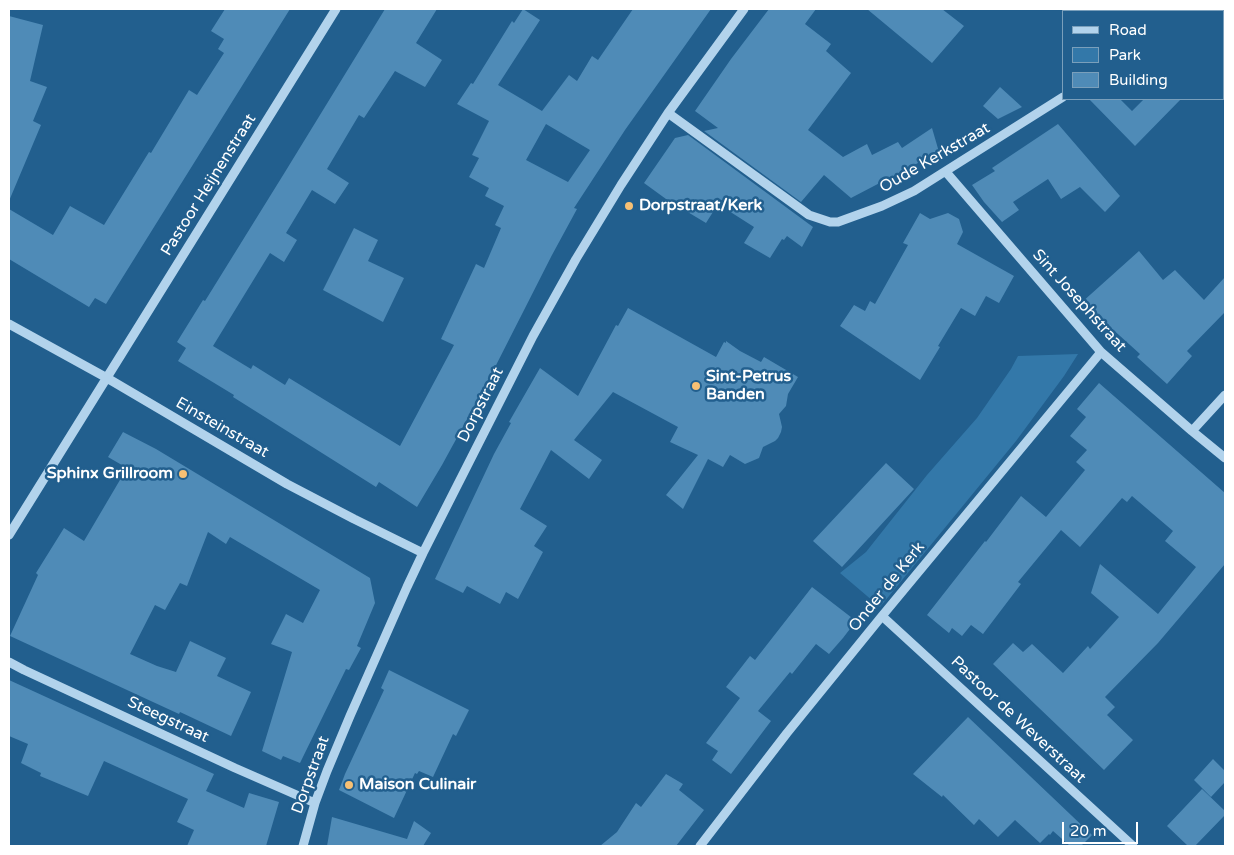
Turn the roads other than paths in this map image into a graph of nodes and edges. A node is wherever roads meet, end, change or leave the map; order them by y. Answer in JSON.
{"nodes":[{"id":1,"x":336,"y":9,"type":"edge"},
{"id":2,"x":744,"y":9,"type":"edge"},
{"id":3,"x":1062,"y":98,"type":"edge"},
{"id":4,"x":668,"y":113,"type":"junction"},
{"id":5,"x":946,"y":172,"type":"junction"},
{"id":6,"x":9,"y":324,"type":"edge"},
{"id":7,"x":1101,"y":352,"type":"junction"},
{"id":8,"x":107,"y":378,"type":"junction"},
{"id":9,"x":1225,"y":394,"type":"edge"},
{"id":10,"x":1192,"y":431,"type":"junction"},
{"id":11,"x":1225,"y":458,"type":"edge"},
{"id":12,"x":9,"y":535,"type":"edge"},
{"id":13,"x":423,"y":553,"type":"junction"},
{"id":14,"x":882,"y":616,"type":"junction"},
{"id":15,"x":9,"y":662,"type":"edge"},
{"id":16,"x":315,"y":803,"type":"junction"},
{"id":17,"x":303,"y":846,"type":"edge"},
{"id":18,"x":700,"y":846,"type":"edge"},
{"id":19,"x":1133,"y":846,"type":"edge"}],
"edges":[{"from":1,"to":8,"type":"street","name":"Pastoor Heijnenstraat"},
{"from":2,"to":4,"type":"street","name":"Dorpstraat"},
{"from":3,"to":5,"type":"street","name":"Oude Kerkstraat"},
{"from":4,"to":5,"type":"street","name":"Oude Kerkstraat"},
{"from":4,"to":13,"type":"street","name":"Dorpstraat"},
{"from":5,"to":7,"type":"street","name":"Sint Josephstraat"},
{"from":6,"to":8,"type":"street","name":"Einsteinstraat"},
{"from":7,"to":10,"type":"street","name":"Sint Josephstraat"},
{"from":7,"to":14,"type":"street","name":"Onder de Kerk"},
{"from":8,"to":12,"type":"street","name":"Pastoor Heijnenstraat"},
{"from":8,"to":13,"type":"street","name":"Einsteinstraat"},
{"from":9,"to":10,"type":"street"},
{"from":10,"to":11,"type":"street","name":"Sint Josephstraat"},
{"from":13,"to":16,"type":"street","name":"Dorpstraat"},
{"from":14,"to":18,"type":"street","name":"Onder de Kerk"},
{"from":14,"to":19,"type":"street","name":"Pastoor de Weverstraat"},
{"from":15,"to":16,"type":"street","name":"Steegstraat"},
{"from":16,"to":17,"type":"street","name":"Dorpstraat"}]}
